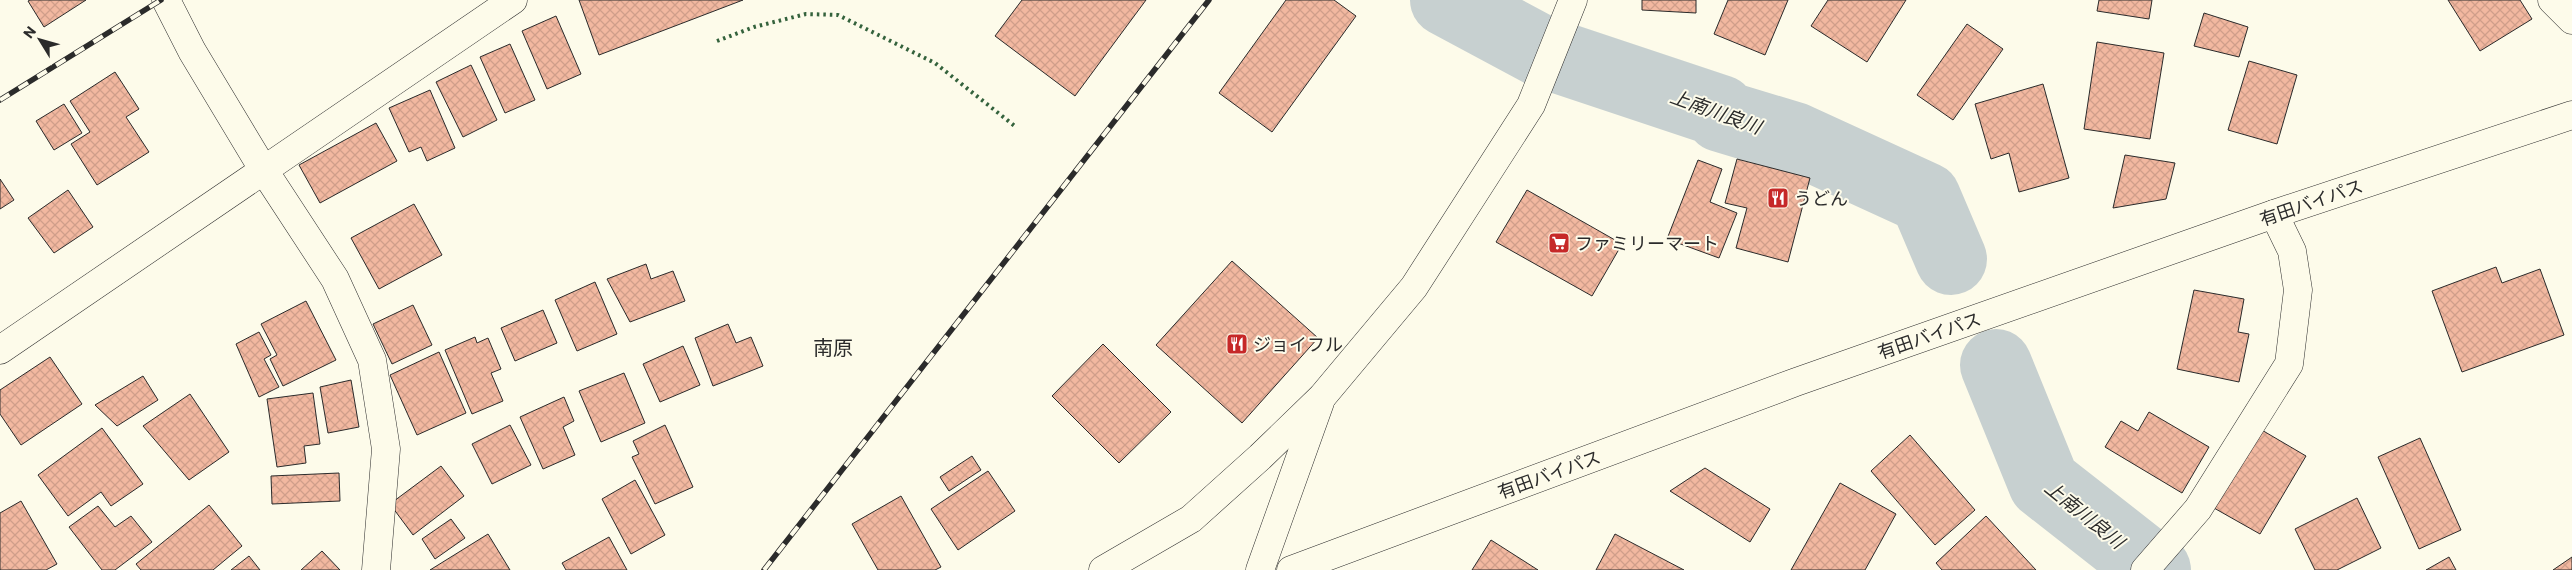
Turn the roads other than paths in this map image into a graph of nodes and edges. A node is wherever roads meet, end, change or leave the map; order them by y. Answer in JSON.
{"nodes":[{"id":1,"x":166,"y":0,"type":"edge"},
{"id":2,"x":513,"y":0,"type":"edge"},
{"id":3,"x":1573,"y":0,"type":"edge"},
{"id":4,"x":2552,"y":0,"type":"edge"},
{"id":5,"x":2572,"y":20,"type":"edge"},
{"id":6,"x":2572,"y":115,"type":"edge"},
{"id":7,"x":263,"y":168,"type":"junction"},
{"id":8,"x":2274,"y":214,"type":"junction"},
{"id":9,"x":0,"y":350,"type":"edge"},
{"id":10,"x":1322,"y":397,"type":"junction"},
{"id":11,"x":376,"y":570,"type":"edge"},
{"id":12,"x":1103,"y":570,"type":"edge"},
{"id":13,"x":1260,"y":570,"type":"edge"},
{"id":14,"x":1291,"y":570,"type":"edge"},
{"id":15,"x":2145,"y":570,"type":"edge"}],
"edges":[{"from":1,"to":7,"type":"main road"},
{"from":2,"to":7,"type":"main road"},
{"from":3,"to":10,"type":"main road"},
{"from":4,"to":5,"type":"main road"},
{"from":6,"to":8,"type":"main road","name":"有田バイパス"},
{"from":7,"to":9,"type":"main road"},
{"from":7,"to":11,"type":"main road"},
{"from":8,"to":14,"type":"main road","name":"有田バイパス"},
{"from":8,"to":15,"type":"main road"},
{"from":10,"to":12,"type":"main road"},
{"from":10,"to":13,"type":"main road"}]}
